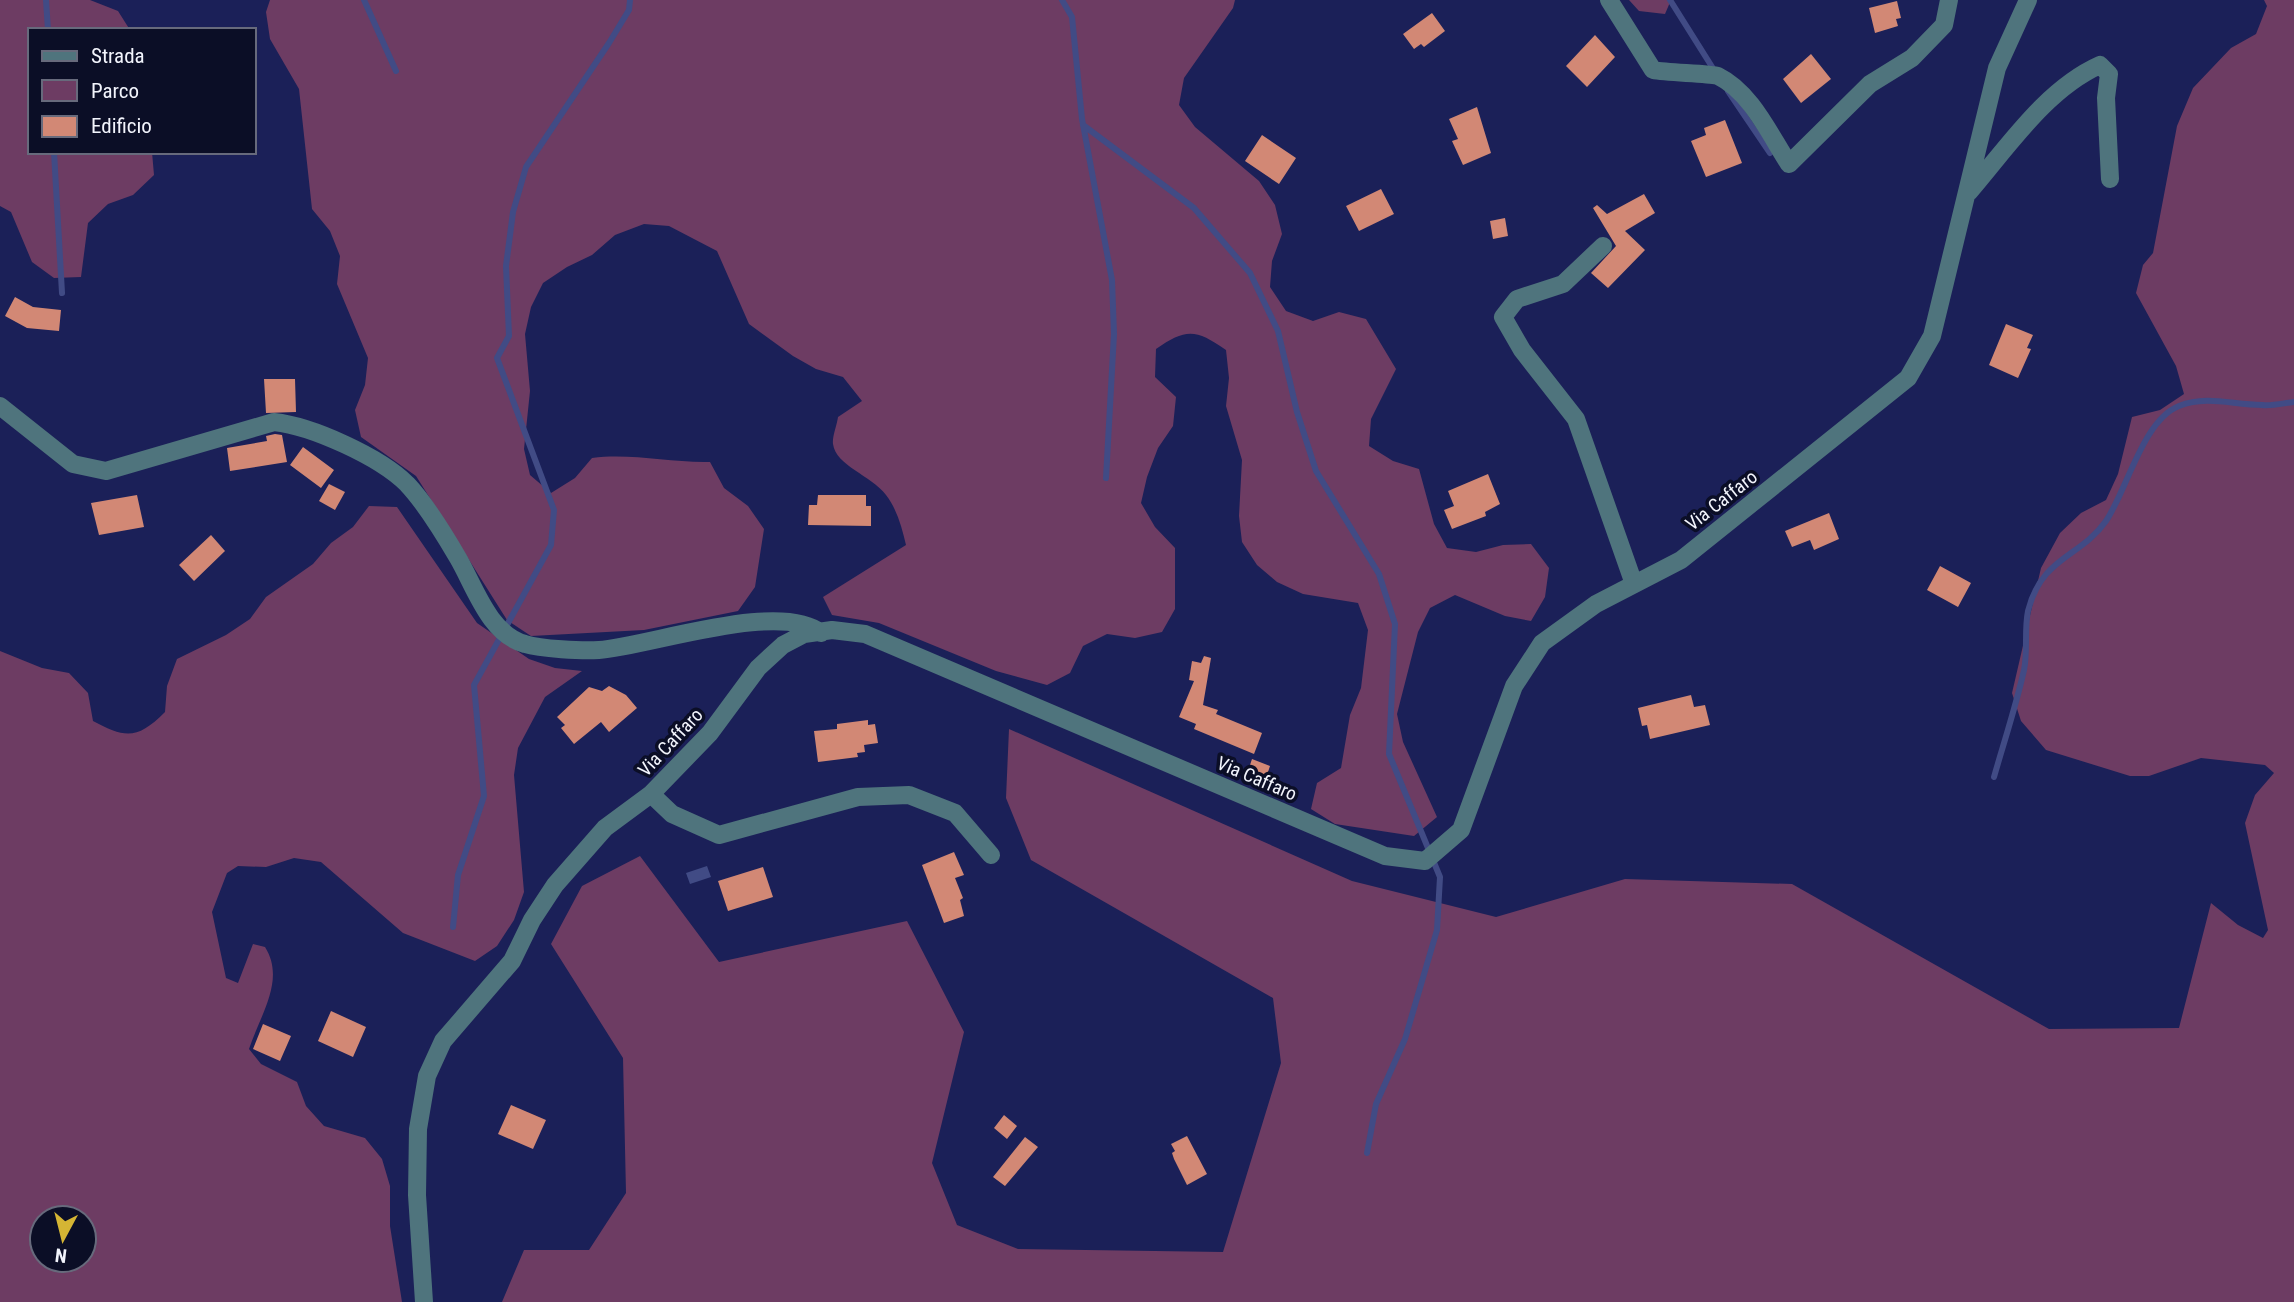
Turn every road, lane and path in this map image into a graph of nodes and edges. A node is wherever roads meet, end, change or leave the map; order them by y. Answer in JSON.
{"nodes":[{"id":1,"x":1609,"y":0,"type":"edge"},
{"id":2,"x":1949,"y":0,"type":"edge"},
{"id":3,"x":2028,"y":0,"type":"edge"},
{"id":4,"x":2110,"y":179,"type":"dead end"},
{"id":5,"x":1966,"y":194,"type":"junction"},
{"id":6,"x":1603,"y":246,"type":"dead end"},
{"id":7,"x":0,"y":406,"type":"edge"},
{"id":8,"x":1634,"y":584,"type":"junction"},
{"id":9,"x":821,"y":633,"type":"junction"},
{"id":10,"x":651,"y":793,"type":"junction"},
{"id":11,"x":991,"y":855,"type":"dead end"},
{"id":12,"x":424,"y":1302,"type":"edge"}],
"edges":[{"from":1,"to":2,"type":"street"},
{"from":3,"to":5,"type":"street","name":"Via Caffaro"},
{"from":4,"to":5,"type":"street"},
{"from":5,"to":8,"type":"street","name":"Via Caffaro"},
{"from":6,"to":8,"type":"street"},
{"from":7,"to":9,"type":"street"},
{"from":8,"to":9,"type":"street","name":"Via Caffaro"},
{"from":9,"to":10,"type":"street","name":"Via Caffaro"},
{"from":10,"to":11,"type":"street"},
{"from":10,"to":12,"type":"street","name":"Via Caffaro"}]}
